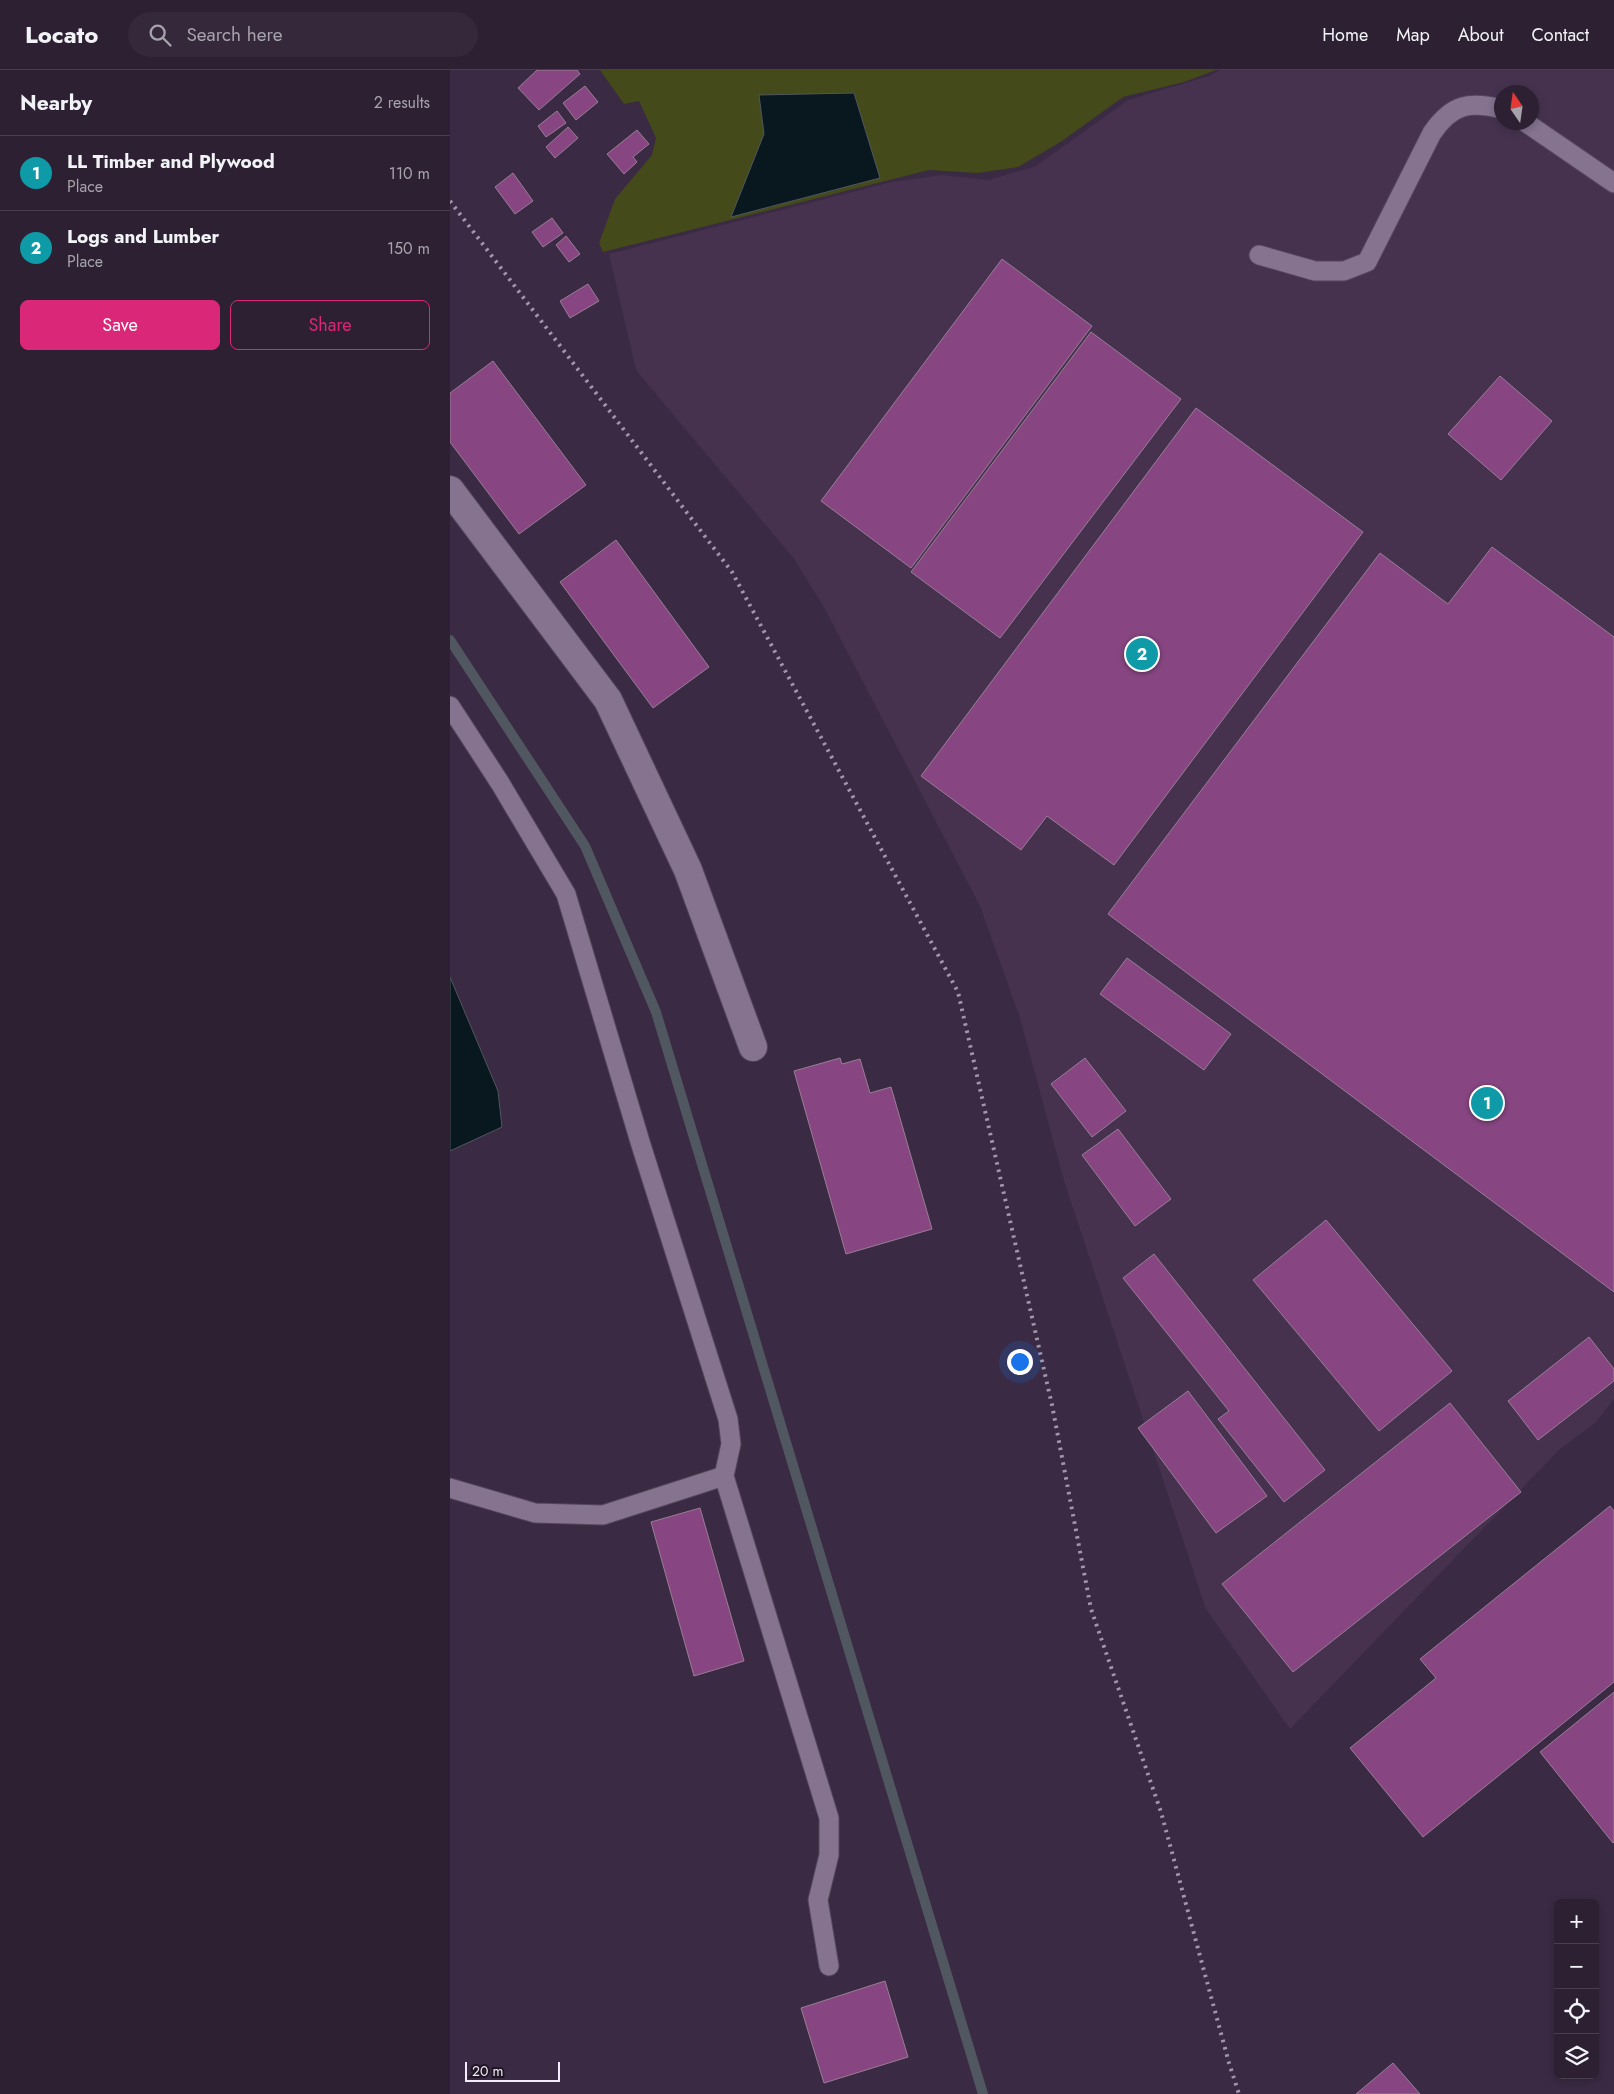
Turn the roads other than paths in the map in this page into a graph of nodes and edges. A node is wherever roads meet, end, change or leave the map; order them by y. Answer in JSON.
{"nodes":[{"id":1,"x":1494,"y":107,"type":"edge"},
{"id":2,"x":1536,"y":130,"type":"edge"},
{"id":3,"x":1614,"y":184,"type":"edge"},
{"id":4,"x":1259,"y":255,"type":"dead end"},
{"id":5,"x":450,"y":490,"type":"edge"},
{"id":6,"x":450,"y":706,"type":"edge"},
{"id":7,"x":753,"y":1048,"type":"dead end"},
{"id":8,"x":724,"y":1476,"type":"junction"},
{"id":9,"x":450,"y":1488,"type":"edge"},
{"id":10,"x":829,"y":1966,"type":"dead end"}],
"edges":[{"from":1,"to":4,"type":"lane"},
{"from":2,"to":3,"type":"lane"},
{"from":5,"to":7,"type":"street"},
{"from":6,"to":8,"type":"lane"},
{"from":8,"to":9,"type":"lane"},
{"from":8,"to":10,"type":"lane"}]}
